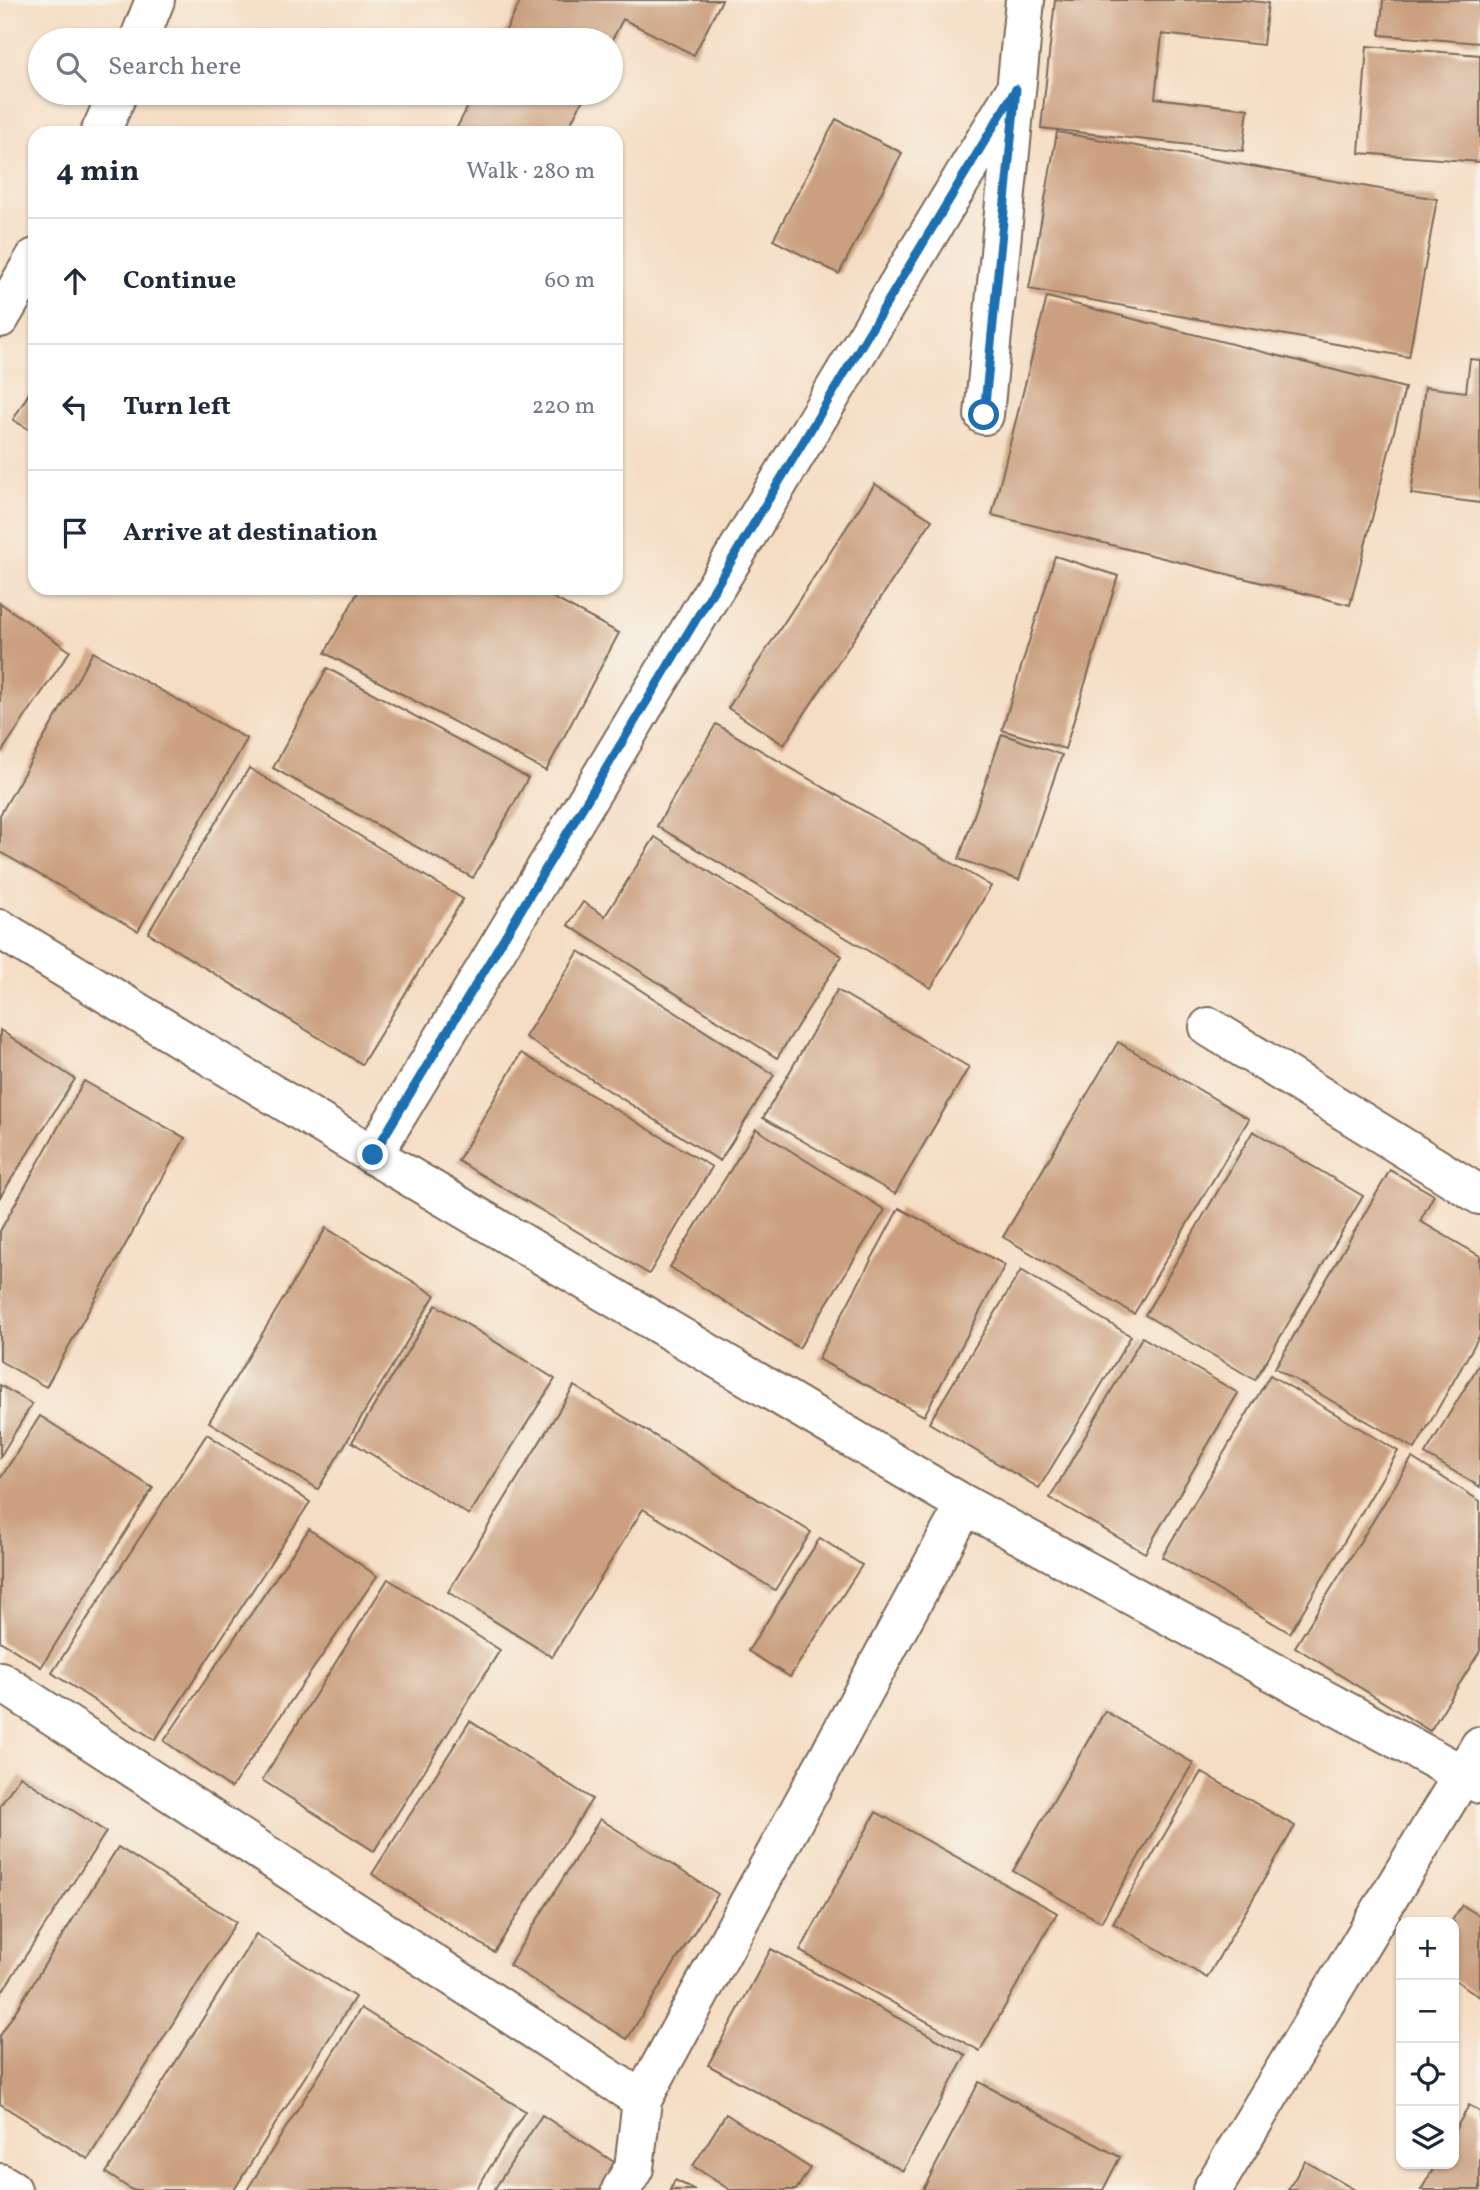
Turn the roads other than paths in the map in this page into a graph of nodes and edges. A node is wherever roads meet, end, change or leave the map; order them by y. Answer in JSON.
{"nodes":[{"id":1,"x":155,"y":0,"type":"edge"},
{"id":2,"x":1025,"y":0,"type":"edge"},
{"id":3,"x":144,"y":28,"type":"edge"},
{"id":4,"x":1016,"y":89,"type":"junction"},
{"id":5,"x":113,"y":105,"type":"edge"},
{"id":6,"x":103,"y":126,"type":"edge"},
{"id":7,"x":28,"y":270,"type":"edge"},
{"id":8,"x":0,"y":318,"type":"edge"},
{"id":9,"x":984,"y":415,"type":"dead end"},
{"id":10,"x":0,"y":929,"type":"edge"},
{"id":11,"x":1209,"y":1027,"type":"dead end"},
{"id":12,"x":373,"y":1155,"type":"junction"},
{"id":13,"x":1480,"y":1195,"type":"edge"},
{"id":14,"x":965,"y":1505,"type":"junction"},
{"id":15,"x":0,"y":1681,"type":"edge"},
{"id":16,"x":1474,"y":1769,"type":"edge"},
{"id":17,"x":642,"y":2100,"type":"junction"},
{"id":18,"x":0,"y":2183,"type":"edge"},
{"id":19,"x":12,"y":2190,"type":"edge"},
{"id":20,"x":621,"y":2190,"type":"edge"},
{"id":21,"x":1212,"y":2190,"type":"edge"}],
"edges":[{"from":1,"to":3,"type":"street"},
{"from":2,"to":4,"type":"street"},
{"from":4,"to":9,"type":"street"},
{"from":4,"to":12,"type":"street"},
{"from":5,"to":6,"type":"street"},
{"from":7,"to":8,"type":"street"},
{"from":10,"to":12,"type":"street"},
{"from":11,"to":13,"type":"street"},
{"from":12,"to":14,"type":"street"},
{"from":14,"to":16,"type":"street"},
{"from":14,"to":17,"type":"street"},
{"from":15,"to":17,"type":"street"},
{"from":16,"to":21,"type":"street"},
{"from":17,"to":20,"type":"street"},
{"from":18,"to":19,"type":"street"}]}
